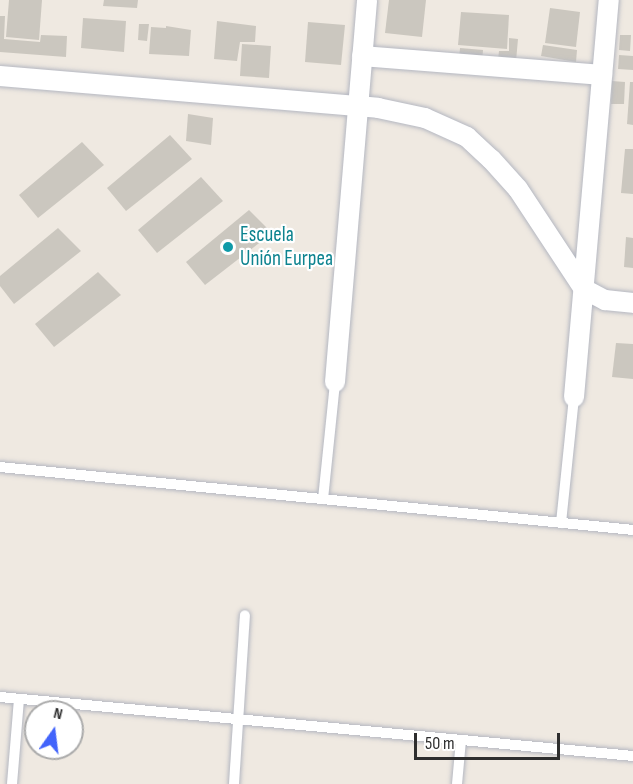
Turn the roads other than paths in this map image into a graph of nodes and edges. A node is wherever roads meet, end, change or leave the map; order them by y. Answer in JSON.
{"nodes":[{"id":1,"x":367,"y":0,"type":"edge"},
{"id":2,"x":609,"y":0,"type":"edge"},
{"id":3,"x":362,"y":56,"type":"junction"},
{"id":4,"x":602,"y":75,"type":"junction"},
{"id":5,"x":0,"y":76,"type":"edge"},
{"id":6,"x":358,"y":107,"type":"junction"},
{"id":7,"x":584,"y":289,"type":"junction"},
{"id":8,"x":633,"y":303,"type":"edge"},
{"id":9,"x":335,"y":382,"type":"joint"},
{"id":10,"x":574,"y":397,"type":"joint"},
{"id":11,"x":0,"y":467,"type":"edge"},
{"id":12,"x":323,"y":499,"type":"junction"},
{"id":13,"x":561,"y":523,"type":"junction"},
{"id":14,"x":633,"y":530,"type":"edge"},
{"id":15,"x":245,"y":615,"type":"dead end"},
{"id":16,"x":0,"y":697,"type":"edge"},
{"id":17,"x":19,"y":699,"type":"junction"},
{"id":18,"x":238,"y":719,"type":"junction"},
{"id":19,"x":461,"y":740,"type":"junction"},
{"id":20,"x":633,"y":756,"type":"edge"},
{"id":21,"x":12,"y":784,"type":"edge"},
{"id":22,"x":234,"y":784,"type":"edge"},
{"id":23,"x":457,"y":784,"type":"edge"}],
"edges":[{"from":1,"to":3,"type":"street"},
{"from":2,"to":4,"type":"street"},
{"from":3,"to":4,"type":"street"},
{"from":3,"to":6,"type":"street"},
{"from":4,"to":7,"type":"street"},
{"from":5,"to":6,"type":"street"},
{"from":6,"to":7,"type":"street"},
{"from":6,"to":9,"type":"street"},
{"from":7,"to":8,"type":"street"},
{"from":7,"to":10,"type":"street"},
{"from":9,"to":12,"type":"lane"},
{"from":10,"to":13,"type":"lane"},
{"from":11,"to":12,"type":"lane"},
{"from":12,"to":13,"type":"lane"},
{"from":13,"to":14,"type":"lane"},
{"from":15,"to":18,"type":"lane"},
{"from":16,"to":17,"type":"lane"},
{"from":17,"to":18,"type":"lane"},
{"from":17,"to":21,"type":"lane"},
{"from":18,"to":19,"type":"lane"},
{"from":18,"to":22,"type":"lane"},
{"from":19,"to":20,"type":"lane"},
{"from":19,"to":23,"type":"lane"}]}
